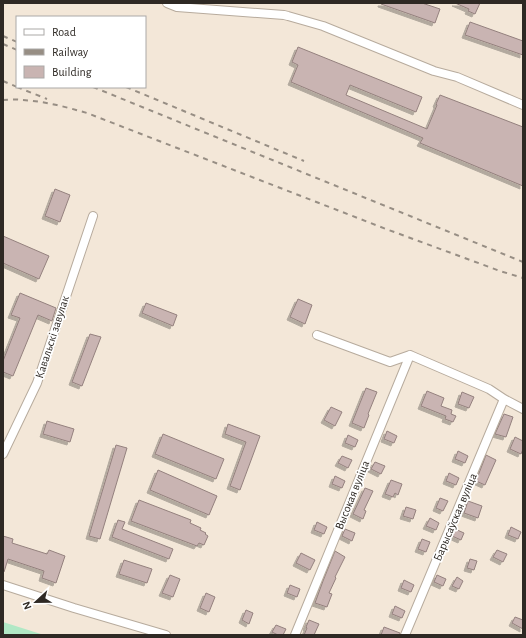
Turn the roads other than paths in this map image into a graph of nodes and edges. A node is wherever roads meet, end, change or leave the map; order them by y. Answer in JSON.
{"nodes":[{"id":1,"x":167,"y":3,"type":"edge"},
{"id":2,"x":523,"y":105,"type":"edge"},
{"id":3,"x":93,"y":216,"type":"dead end"},
{"id":4,"x":317,"y":335,"type":"dead end"},
{"id":5,"x":410,"y":355,"type":"junction"},
{"id":6,"x":504,"y":400,"type":"junction"},
{"id":7,"x":523,"y":409,"type":"edge"},
{"id":8,"x":3,"y":454,"type":"edge"},
{"id":9,"x":3,"y":585,"type":"edge"},
{"id":10,"x":166,"y":635,"type":"edge"},
{"id":11,"x":295,"y":635,"type":"edge"},
{"id":12,"x":406,"y":635,"type":"edge"}],
"edges":[{"from":1,"to":2,"type":"street"},
{"from":3,"to":8,"type":"street","name":"Кавальскі завулак"},
{"from":4,"to":5,"type":"street"},
{"from":5,"to":6,"type":"street"},
{"from":5,"to":11,"type":"street","name":"Высокая вуліца"},
{"from":6,"to":7,"type":"street"},
{"from":6,"to":12,"type":"street","name":"Барысаўская вуліца"},
{"from":9,"to":10,"type":"street"}]}
